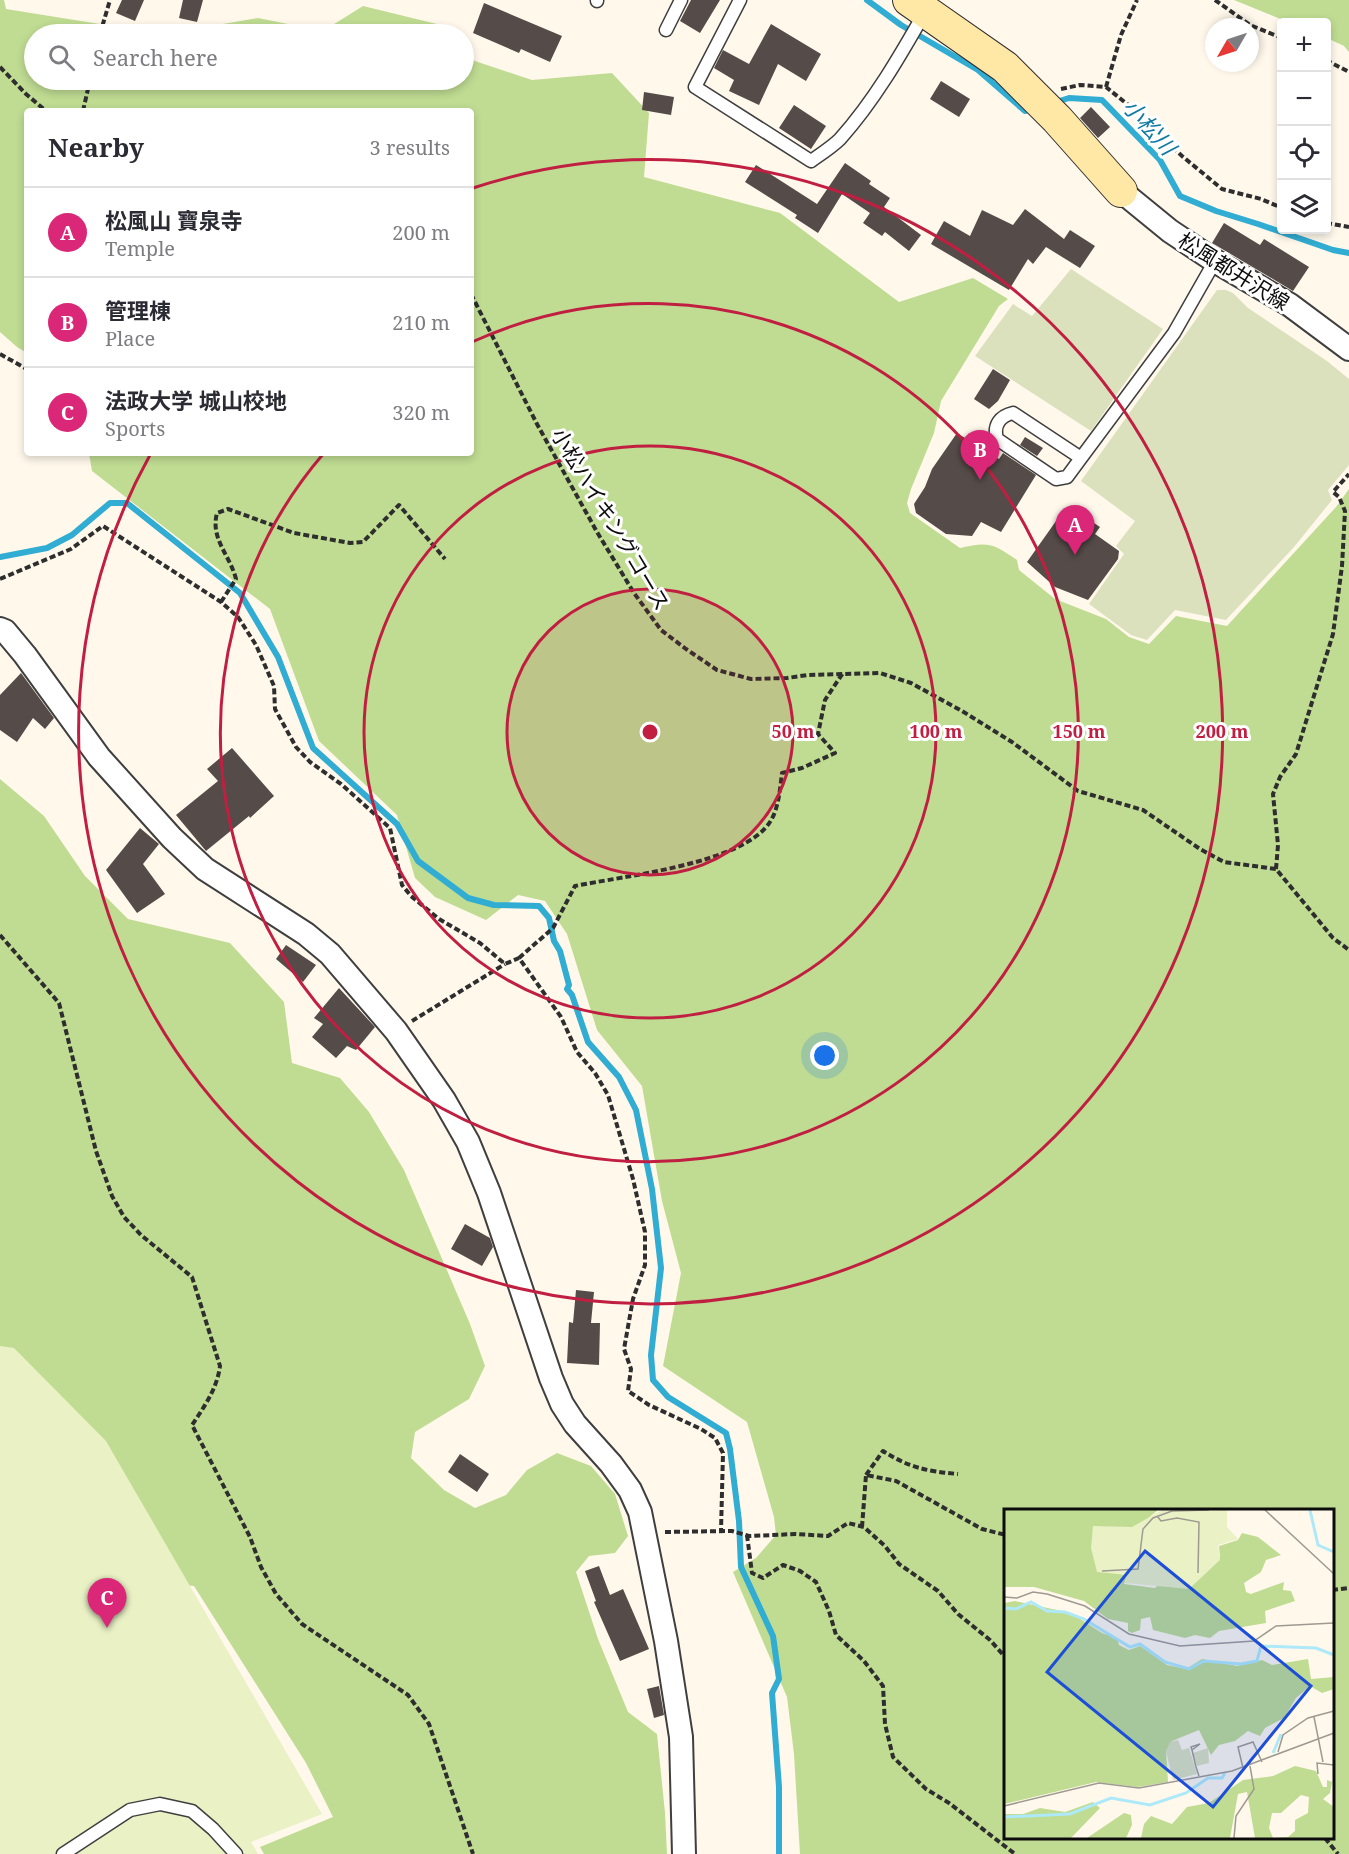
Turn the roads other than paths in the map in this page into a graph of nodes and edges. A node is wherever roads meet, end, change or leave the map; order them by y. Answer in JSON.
{"nodes":[{"id":1,"x":681,"y":0,"type":"edge"},
{"id":2,"x":740,"y":0,"type":"edge"},
{"id":3,"x":917,"y":12,"type":"edge"},
{"id":4,"x":666,"y":30,"type":"dead end"},
{"id":5,"x":1121,"y":191,"type":"joint"},
{"id":6,"x":1215,"y":261,"type":"junction"},
{"id":7,"x":1349,"y":349,"type":"edge"},
{"id":8,"x":1081,"y":458,"type":"junction"},
{"id":9,"x":0,"y":629,"type":"edge"},
{"id":10,"x":63,"y":1854,"type":"edge"},
{"id":11,"x":236,"y":1854,"type":"edge"},
{"id":12,"x":684,"y":1854,"type":"edge"}],
"edges":[{"from":1,"to":4,"type":"lane"},
{"from":2,"to":3,"type":"lane"},
{"from":3,"to":5,"type":"street"},
{"from":5,"to":6,"type":"street","name":"松風都井沢線"},
{"from":6,"to":7,"type":"street","name":"松風都井沢線"},
{"from":6,"to":8,"type":"lane"},
{"from":8,"to":8,"type":"lane"},
{"from":9,"to":12,"type":"street"},
{"from":10,"to":11,"type":"lane"}]}
